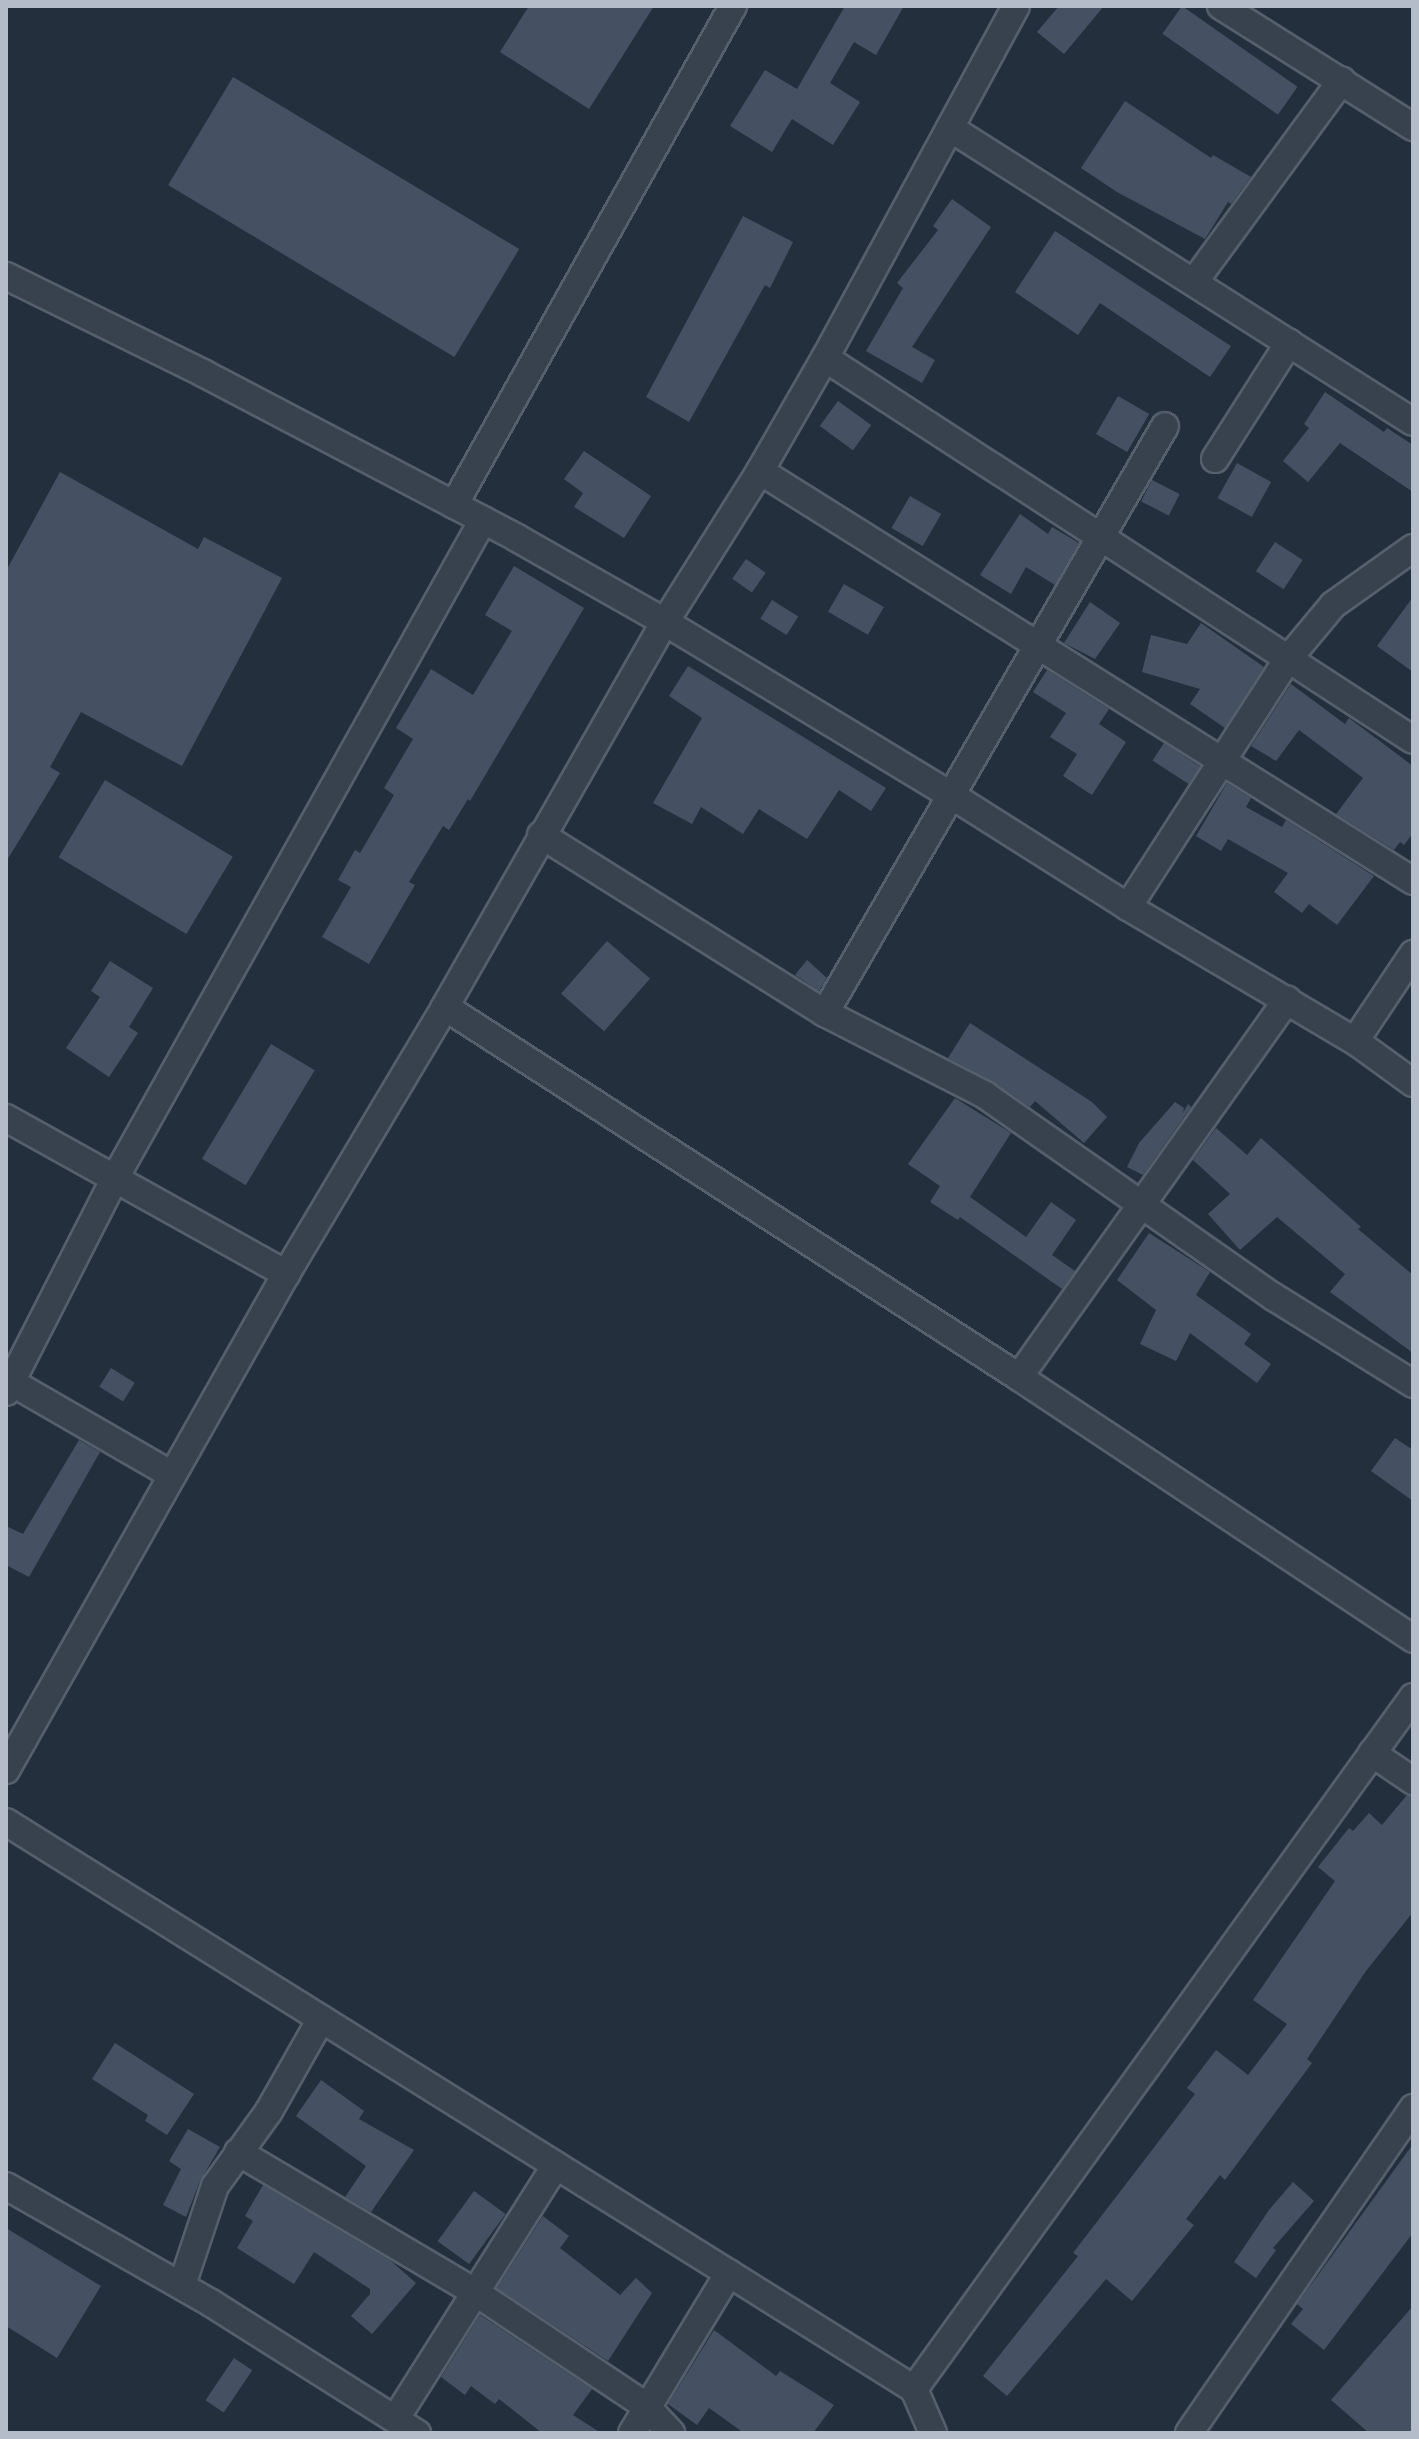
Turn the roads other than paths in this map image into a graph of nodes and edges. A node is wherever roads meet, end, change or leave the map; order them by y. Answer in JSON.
{"nodes":[{"id":1,"x":733,"y":6,"type":"edge"},
{"id":2,"x":1016,"y":6,"type":"edge"},
{"id":3,"x":1221,"y":6,"type":"edge"},
{"id":4,"x":1342,"y":80,"type":"junction"},
{"id":5,"x":1413,"y":127,"type":"edge"},
{"id":6,"x":950,"y":128,"type":"junction"},
{"id":7,"x":6,"y":276,"type":"edge"},
{"id":8,"x":1194,"y":282,"type":"junction"},
{"id":9,"x":1289,"y":343,"type":"junction"},
{"id":10,"x":825,"y":358,"type":"junction"},
{"id":11,"x":1413,"y":422,"type":"edge"},
{"id":12,"x":1165,"y":426,"type":"dead end"},
{"id":13,"x":1215,"y":459,"type":"dead end"},
{"id":14,"x":760,"y":471,"type":"junction"},
{"id":15,"x":454,"y":505,"type":"junction"},
{"id":16,"x":483,"y":520,"type":"junction"},
{"id":17,"x":1101,"y":537,"type":"junction"},
{"id":18,"x":1413,"y":548,"type":"edge"},
{"id":19,"x":665,"y":622,"type":"junction"},
{"id":20,"x":1038,"y":646,"type":"junction"},
{"id":21,"x":1288,"y":659,"type":"junction"},
{"id":22,"x":1413,"y":740,"type":"edge"},
{"id":23,"x":1222,"y":761,"type":"junction"},
{"id":24,"x":951,"y":795,"type":"junction"},
{"id":25,"x":541,"y":835,"type":"junction"},
{"id":26,"x":1413,"y":881,"type":"edge"},
{"id":27,"x":1128,"y":907,"type":"junction"},
{"id":28,"x":1413,"y":954,"type":"edge"},
{"id":29,"x":1287,"y":1000,"type":"junction"},
{"id":30,"x":445,"y":1007,"type":"junction"},
{"id":31,"x":825,"y":1013,"type":"junction"},
{"id":32,"x":1355,"y":1041,"type":"junction"},
{"id":33,"x":1413,"y":1083,"type":"edge"},
{"id":34,"x":6,"y":1118,"type":"edge"},
{"id":35,"x":115,"y":1178,"type":"junction"},
{"id":36,"x":1144,"y":1203,"type":"junction"},
{"id":37,"x":286,"y":1274,"type":"junction"},
{"id":38,"x":1019,"y":1377,"type":"junction"},
{"id":39,"x":1413,"y":1384,"type":"edge"},
{"id":40,"x":9,"y":1387,"type":"edge"},
{"id":41,"x":172,"y":1475,"type":"junction"},
{"id":42,"x":1413,"y":1639,"type":"edge"},
{"id":43,"x":1413,"y":1697,"type":"edge"},
{"id":44,"x":10,"y":1753,"type":"edge"},
{"id":45,"x":1372,"y":1753,"type":"junction"},
{"id":46,"x":1413,"y":1781,"type":"edge"},
{"id":47,"x":6,"y":1822,"type":"edge"},
{"id":48,"x":321,"y":2019,"type":"junction"},
{"id":49,"x":1413,"y":2108,"type":"edge"},
{"id":50,"x":238,"y":2152,"type":"junction"},
{"id":51,"x":556,"y":2165,"type":"junction"},
{"id":52,"x":6,"y":2186,"type":"edge"},
{"id":53,"x":729,"y":2273,"type":"junction"},
{"id":54,"x":182,"y":2285,"type":"junction"},
{"id":55,"x":475,"y":2292,"type":"junction"},
{"id":56,"x":914,"y":2389,"type":"junction"},
{"id":57,"x":646,"y":2406,"type":"junction"},
{"id":58,"x":407,"y":2426,"type":"edge"},
{"id":59,"x":632,"y":2433,"type":"edge"},
{"id":60,"x":671,"y":2433,"type":"edge"},
{"id":61,"x":933,"y":2433,"type":"edge"},
{"id":62,"x":1189,"y":2433,"type":"edge"}],
"edges":[{"from":1,"to":15,"type":"street"},
{"from":2,"to":6,"type":"street"},
{"from":3,"to":4,"type":"street"},
{"from":4,"to":5,"type":"street"},
{"from":4,"to":8,"type":"street"},
{"from":6,"to":8,"type":"street"},
{"from":6,"to":10,"type":"street"},
{"from":7,"to":15,"type":"street"},
{"from":8,"to":9,"type":"street"},
{"from":9,"to":11,"type":"street"},
{"from":9,"to":13,"type":"street"},
{"from":10,"to":14,"type":"street"},
{"from":10,"to":17,"type":"street"},
{"from":12,"to":17,"type":"street"},
{"from":14,"to":19,"type":"street"},
{"from":14,"to":20,"type":"street"},
{"from":15,"to":16,"type":"street"},
{"from":16,"to":19,"type":"street"},
{"from":16,"to":35,"type":"street"},
{"from":17,"to":20,"type":"street"},
{"from":17,"to":21,"type":"street"},
{"from":18,"to":21,"type":"street"},
{"from":19,"to":24,"type":"street"},
{"from":19,"to":25,"type":"street"},
{"from":20,"to":23,"type":"street"},
{"from":20,"to":24,"type":"street"},
{"from":21,"to":22,"type":"street"},
{"from":21,"to":23,"type":"street"},
{"from":23,"to":26,"type":"street"},
{"from":23,"to":27,"type":"street"},
{"from":24,"to":27,"type":"street"},
{"from":24,"to":31,"type":"street"},
{"from":25,"to":30,"type":"street"},
{"from":25,"to":31,"type":"street"},
{"from":27,"to":29,"type":"street"},
{"from":28,"to":32,"type":"street"},
{"from":29,"to":32,"type":"street"},
{"from":29,"to":36,"type":"street"},
{"from":30,"to":37,"type":"street"},
{"from":30,"to":38,"type":"street"},
{"from":31,"to":36,"type":"street"},
{"from":32,"to":33,"type":"street"},
{"from":34,"to":35,"type":"street"},
{"from":35,"to":37,"type":"street"},
{"from":35,"to":40,"type":"street"},
{"from":36,"to":38,"type":"street"},
{"from":36,"to":39,"type":"street"},
{"from":37,"to":41,"type":"street"},
{"from":38,"to":42,"type":"street"},
{"from":40,"to":41,"type":"street"},
{"from":41,"to":44,"type":"street"},
{"from":43,"to":45,"type":"street"},
{"from":45,"to":46,"type":"street"},
{"from":45,"to":56,"type":"street"},
{"from":47,"to":48,"type":"street"},
{"from":48,"to":50,"type":"street"},
{"from":48,"to":51,"type":"street"},
{"from":49,"to":62,"type":"street"},
{"from":50,"to":54,"type":"street"},
{"from":50,"to":55,"type":"street"},
{"from":51,"to":53,"type":"street"},
{"from":51,"to":55,"type":"street"},
{"from":52,"to":54,"type":"street"},
{"from":53,"to":56,"type":"street"},
{"from":53,"to":57,"type":"street"},
{"from":54,"to":58,"type":"street"},
{"from":55,"to":57,"type":"street"},
{"from":55,"to":58,"type":"street"},
{"from":56,"to":61,"type":"street"},
{"from":57,"to":59,"type":"street"},
{"from":57,"to":60,"type":"street"}]}
